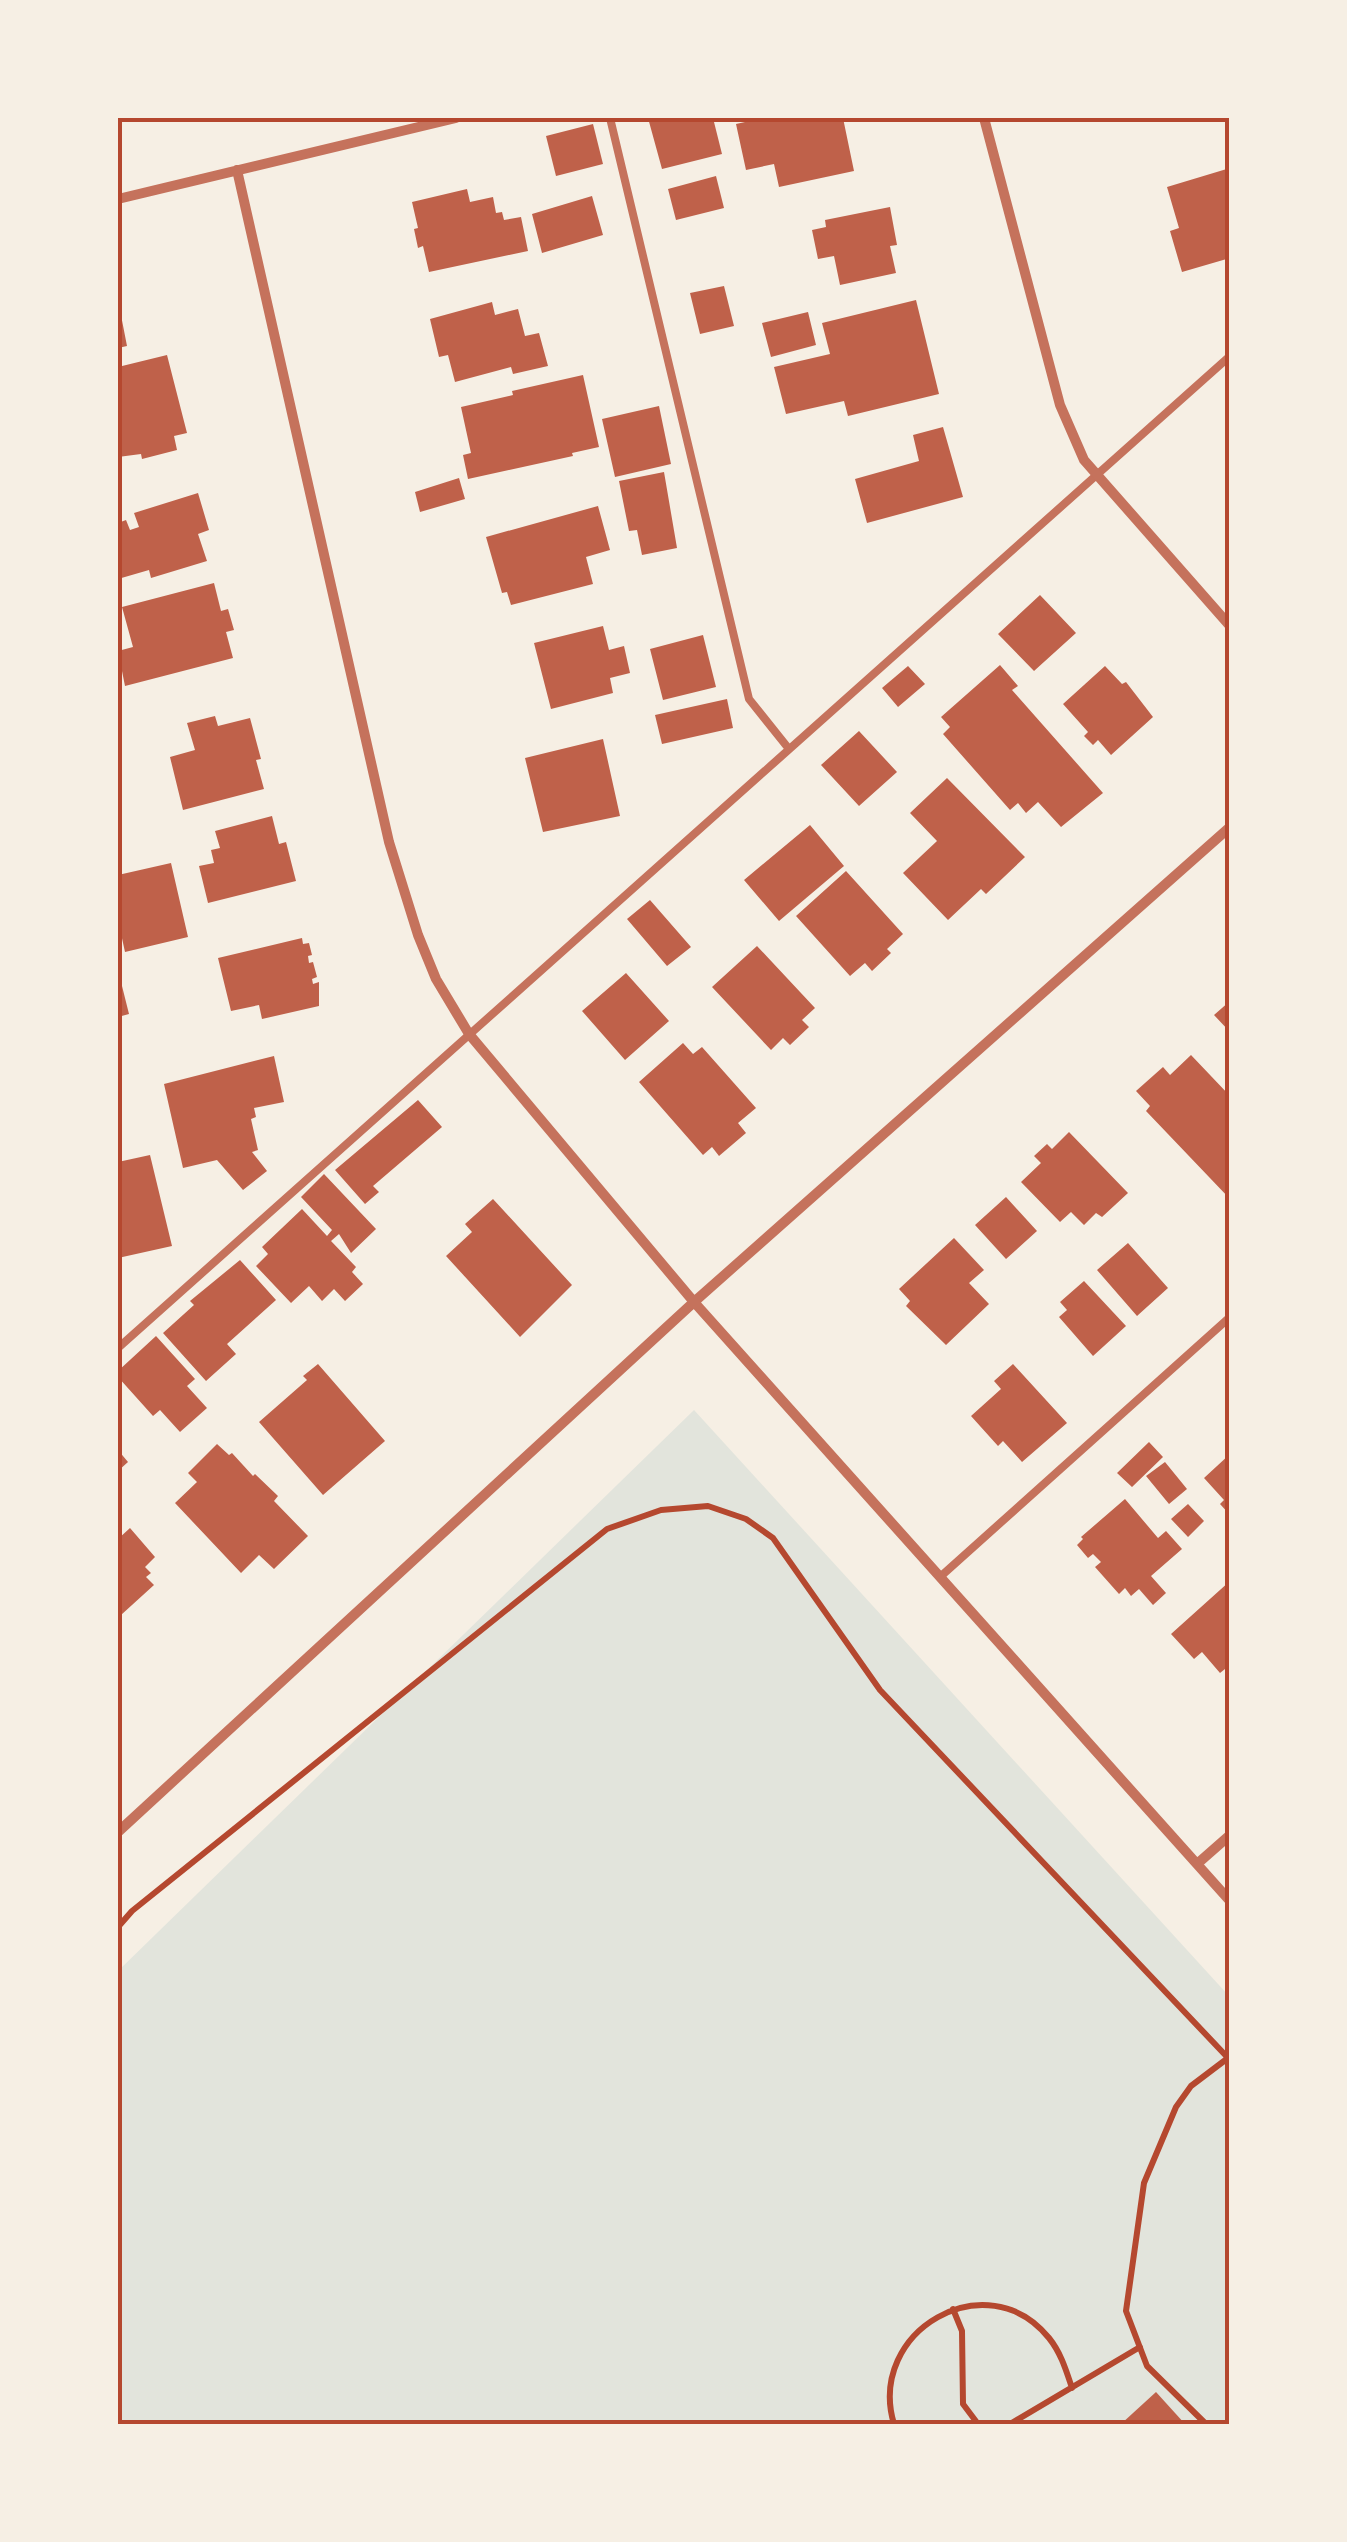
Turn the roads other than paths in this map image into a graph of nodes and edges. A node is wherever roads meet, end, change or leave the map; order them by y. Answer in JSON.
{"nodes":[{"id":1,"x":456,"y":118,"type":"edge"},
{"id":2,"x":610,"y":118,"type":"edge"},
{"id":3,"x":984,"y":118,"type":"edge"},
{"id":4,"x":238,"y":170,"type":"junction"},
{"id":5,"x":118,"y":198,"type":"edge"},
{"id":6,"x":1230,"y":356,"type":"edge"},
{"id":7,"x":1096,"y":475,"type":"junction"},
{"id":8,"x":1230,"y":626,"type":"edge"},
{"id":9,"x":789,"y":749,"type":"junction"},
{"id":10,"x":1230,"y":827,"type":"edge"},
{"id":11,"x":468,"y":1034,"type":"junction"},
{"id":12,"x":694,"y":1302,"type":"junction"},
{"id":13,"x":1230,"y":1317,"type":"edge"},
{"id":14,"x":118,"y":1348,"type":"edge"},
{"id":15,"x":940,"y":1577,"type":"junction"},
{"id":16,"x":118,"y":1832,"type":"edge"},
{"id":17,"x":1230,"y":1835,"type":"edge"},
{"id":18,"x":1197,"y":1864,"type":"junction"},
{"id":19,"x":1230,"y":1901,"type":"edge"}],
"edges":[{"from":1,"to":4,"type":"street"},
{"from":2,"to":9,"type":"lane"},
{"from":3,"to":7,"type":"street"},
{"from":4,"to":5,"type":"street"},
{"from":4,"to":11,"type":"street"},
{"from":6,"to":7,"type":"lane"},
{"from":7,"to":8,"type":"street"},
{"from":7,"to":9,"type":"lane"},
{"from":9,"to":11,"type":"lane"},
{"from":10,"to":12,"type":"street"},
{"from":11,"to":12,"type":"street"},
{"from":11,"to":14,"type":"lane"},
{"from":12,"to":15,"type":"street"},
{"from":12,"to":16,"type":"street"},
{"from":13,"to":15,"type":"lane"},
{"from":15,"to":18,"type":"street"},
{"from":17,"to":18,"type":"street"},
{"from":18,"to":19,"type":"street"}]}
